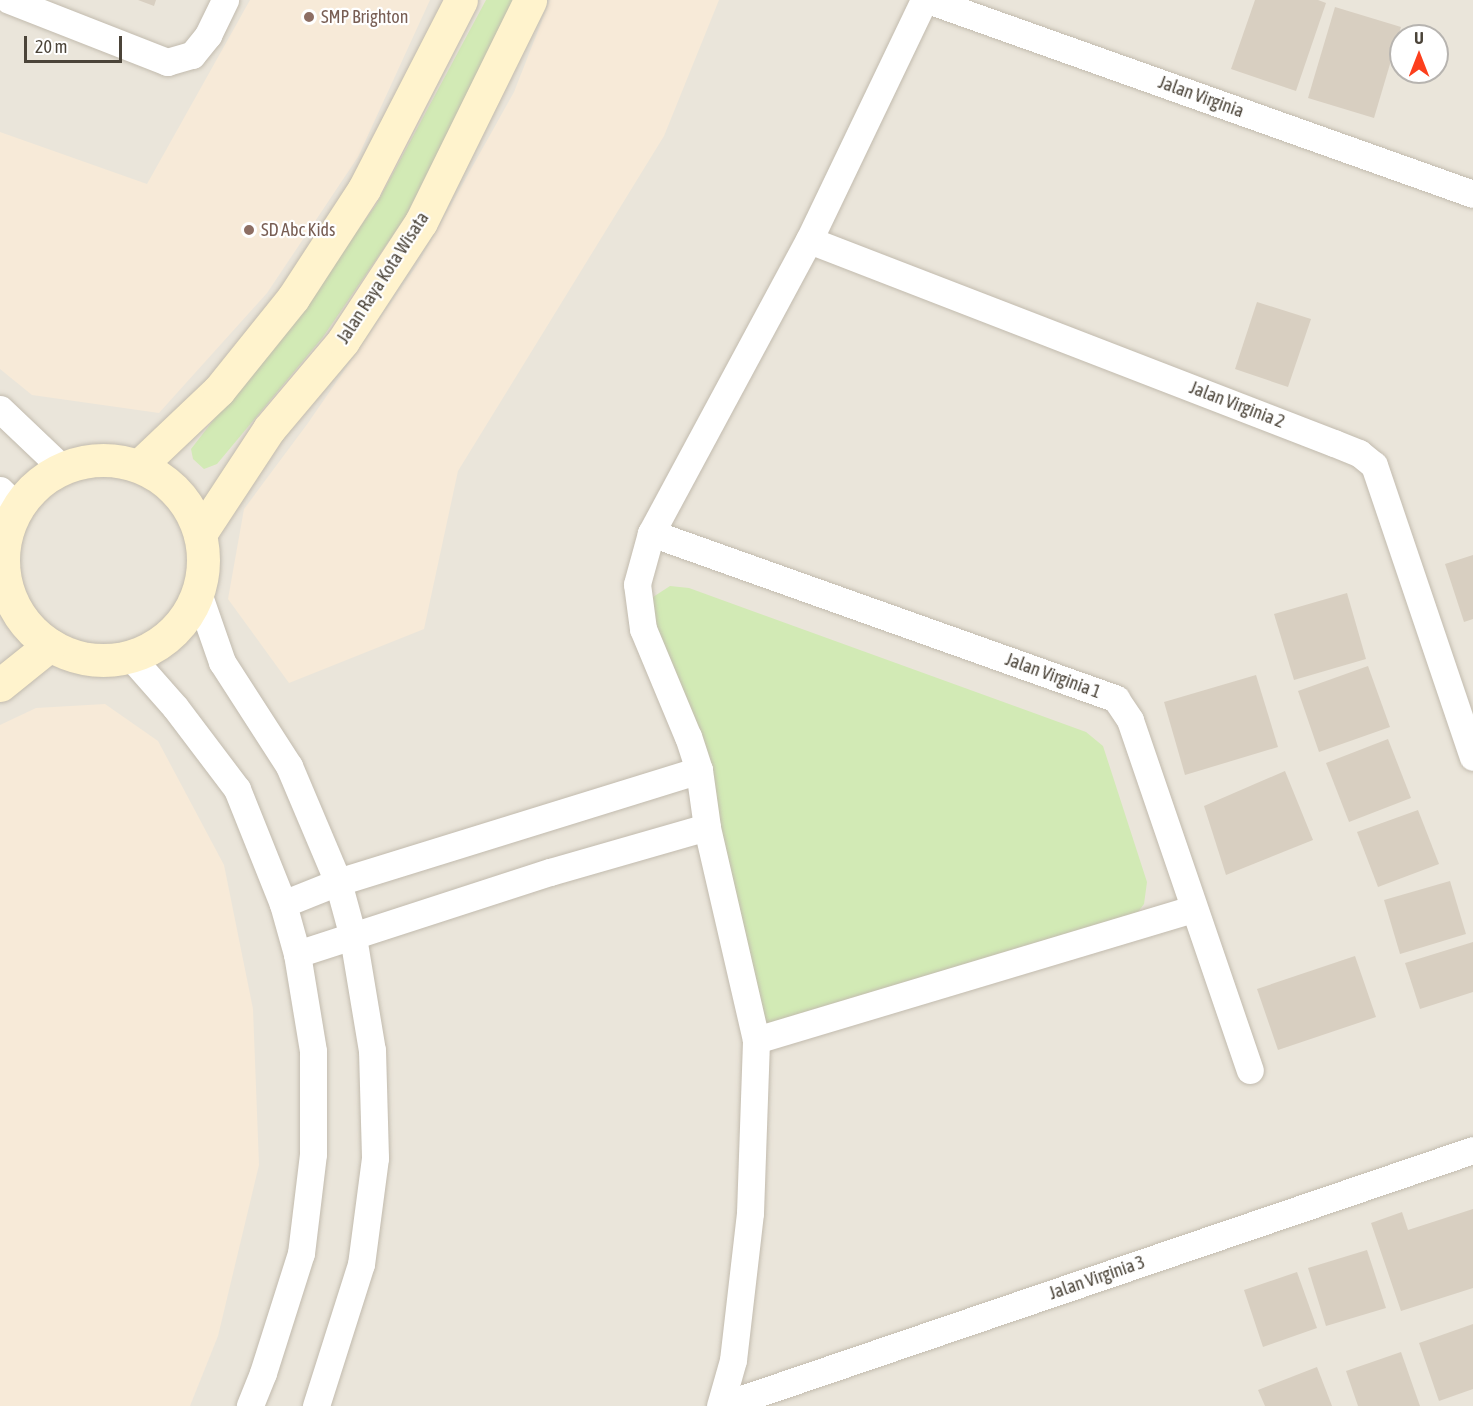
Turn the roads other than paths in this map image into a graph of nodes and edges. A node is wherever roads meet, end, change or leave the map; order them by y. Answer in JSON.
{"nodes":[{"id":1,"x":9,"y":0,"type":"edge"},
{"id":2,"x":225,"y":0,"type":"edge"},
{"id":3,"x":461,"y":0,"type":"edge"},
{"id":4,"x":530,"y":0,"type":"edge"},
{"id":5,"x":926,"y":0,"type":"edge"},
{"id":6,"x":1473,"y":194,"type":"edge"},
{"id":7,"x":809,"y":240,"type":"junction"},
{"id":8,"x":0,"y":410,"type":"edge"},
{"id":9,"x":139,"y":466,"type":"junction"},
{"id":10,"x":62,"y":468,"type":"junction"},
{"id":11,"x":9,"y":498,"type":"edge"},
{"id":12,"x":651,"y":533,"type":"junction"},
{"id":13,"x":200,"y":534,"type":"junction"},
{"id":14,"x":198,"y":593,"type":"junction"},
{"id":15,"x":4,"y":596,"type":"edge"},
{"id":16,"x":50,"y":645,"type":"junction"},
{"id":17,"x":130,"y":656,"type":"junction"},
{"id":18,"x":0,"y":685,"type":"edge"},
{"id":19,"x":1473,"y":757,"type":"edge"},
{"id":20,"x":699,"y":770,"type":"junction"},
{"id":21,"x":707,"y":827,"type":"junction"},
{"id":22,"x":338,"y":882,"type":"junction"},
{"id":23,"x":283,"y":903,"type":"junction"},
{"id":24,"x":1194,"y":909,"type":"junction"},
{"id":25,"x":353,"y":937,"type":"junction"},
{"id":26,"x":297,"y":954,"type":"junction"},
{"id":27,"x":756,"y":1040,"type":"junction"},
{"id":28,"x":1250,"y":1070,"type":"dead end"},
{"id":29,"x":1473,"y":1150,"type":"edge"},
{"id":30,"x":250,"y":1406,"type":"edge"},
{"id":31,"x":315,"y":1406,"type":"edge"},
{"id":32,"x":720,"y":1406,"type":"edge"}],
"edges":[{"from":1,"to":2,"type":"street"},
{"from":3,"to":9,"type":"street"},
{"from":4,"to":13,"type":"street","name":"Jalan Raya Kota Wisata"},
{"from":5,"to":6,"type":"street","name":"Jalan Virginia"},
{"from":5,"to":7,"type":"street"},
{"from":7,"to":12,"type":"street"},
{"from":7,"to":19,"type":"street","name":"Jalan Virginia 2"},
{"from":8,"to":10,"type":"street"},
{"from":9,"to":10,"type":"street"},
{"from":9,"to":13,"type":"street"},
{"from":10,"to":11,"type":"street"},
{"from":11,"to":15,"type":"street"},
{"from":12,"to":20,"type":"street"},
{"from":12,"to":24,"type":"street","name":"Jalan Virginia 1"},
{"from":13,"to":14,"type":"street"},
{"from":14,"to":17,"type":"street"},
{"from":14,"to":22,"type":"street"},
{"from":15,"to":16,"type":"street"},
{"from":16,"to":17,"type":"street"},
{"from":16,"to":18,"type":"street"},
{"from":17,"to":23,"type":"street"},
{"from":20,"to":21,"type":"street"},
{"from":20,"to":22,"type":"street"},
{"from":21,"to":25,"type":"street"},
{"from":21,"to":27,"type":"street"},
{"from":22,"to":23,"type":"street"},
{"from":22,"to":25,"type":"street"},
{"from":23,"to":26,"type":"street"},
{"from":24,"to":27,"type":"street"},
{"from":24,"to":28,"type":"street","name":"Jalan Virginia 1"},
{"from":25,"to":26,"type":"street"},
{"from":25,"to":31,"type":"street"},
{"from":26,"to":30,"type":"street"},
{"from":27,"to":32,"type":"street"},
{"from":29,"to":32,"type":"street","name":"Jalan Virginia 3"}]}
